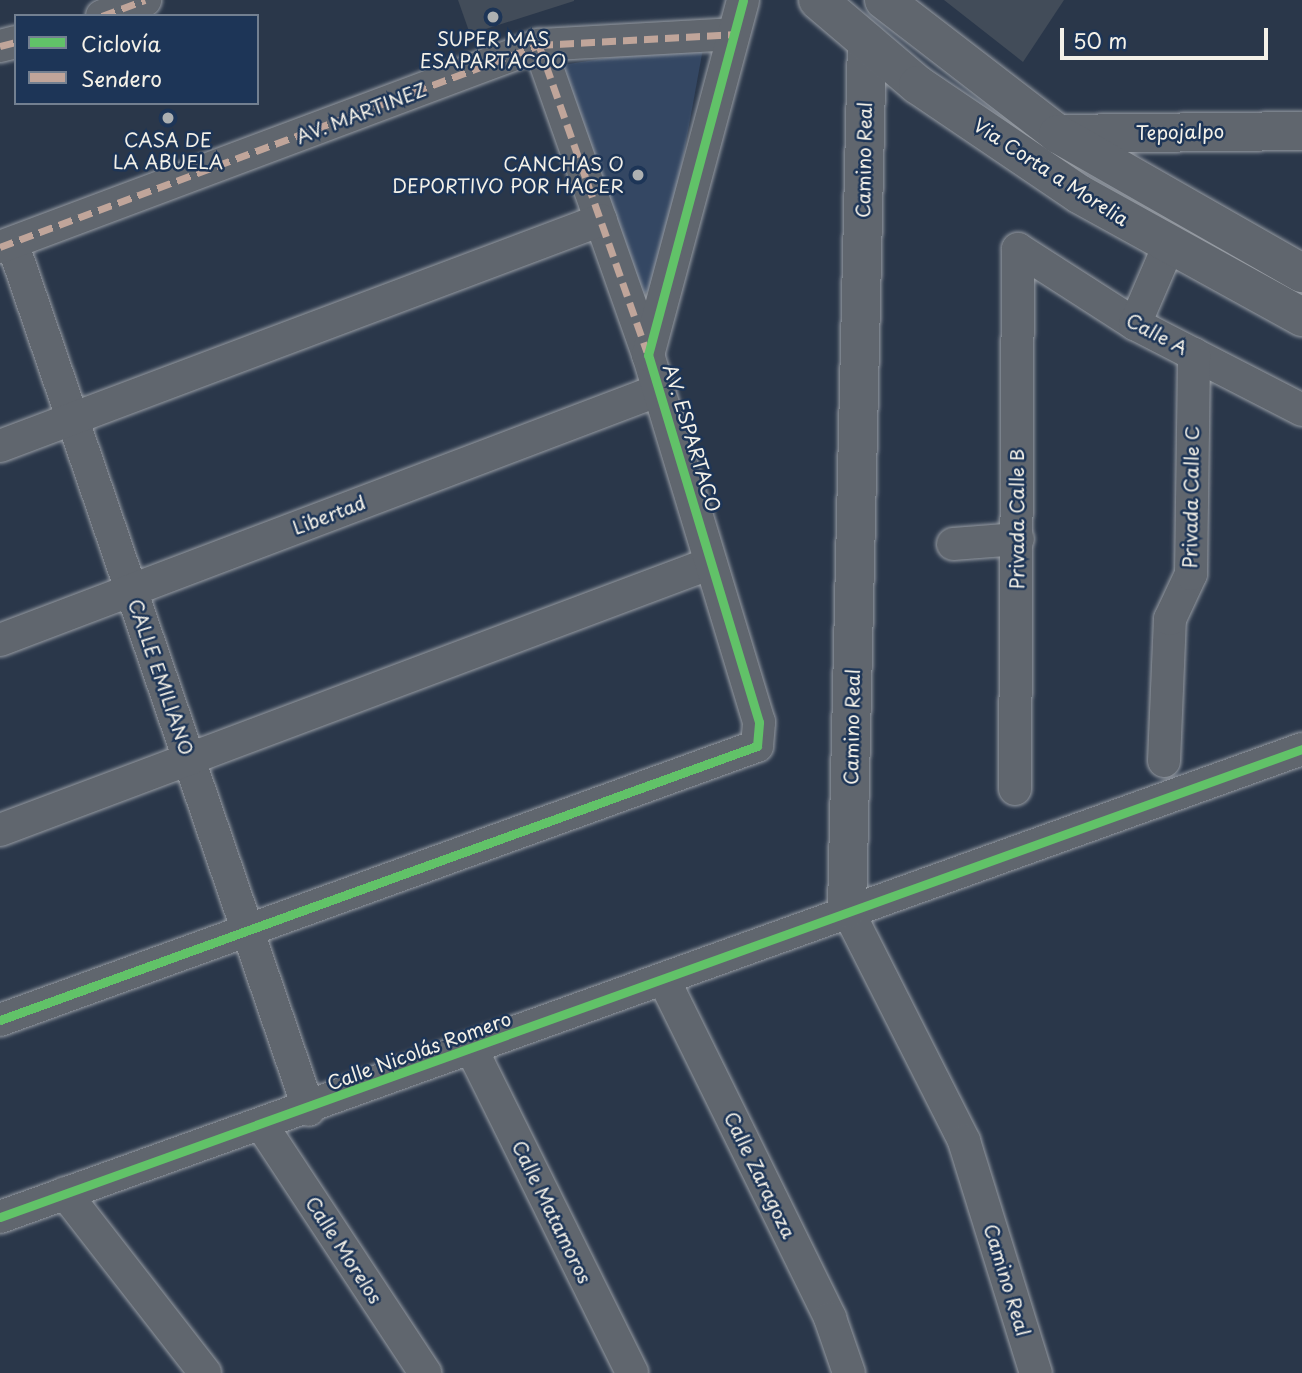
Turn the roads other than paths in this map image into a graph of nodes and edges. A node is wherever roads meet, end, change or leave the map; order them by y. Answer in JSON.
{"nodes":[{"id":1,"x":145,"y":0,"type":"edge"},
{"id":2,"x":743,"y":0,"type":"edge"},
{"id":3,"x":884,"y":0,"type":"edge"},
{"id":4,"x":822,"y":1,"type":"edge"},
{"id":5,"x":107,"y":14,"type":"edge"},
{"id":6,"x":733,"y":34,"type":"junction"},
{"id":7,"x":867,"y":41,"type":"junction"},
{"id":8,"x":539,"y":45,"type":"junction"},
{"id":9,"x":1302,"y":131,"type":"edge"},
{"id":10,"x":1058,"y":134,"type":"junction"},
{"id":11,"x":601,"y":220,"type":"junction"},
{"id":12,"x":1169,"y":245,"type":"junction"},
{"id":13,"x":6,"y":246,"type":"edge"},
{"id":14,"x":1018,"y":249,"type":"joint"},
{"id":15,"x":1302,"y":273,"type":"edge"},
{"id":16,"x":1302,"y":317,"type":"edge"},
{"id":17,"x":1135,"y":324,"type":"junction"},
{"id":18,"x":1194,"y":354,"type":"junction"},
{"id":19,"x":648,"y":355,"type":"junction"},
{"id":20,"x":659,"y":390,"type":"junction"},
{"id":21,"x":1302,"y":410,"type":"edge"},
{"id":22,"x":73,"y":418,"type":"junction"},
{"id":23,"x":0,"y":446,"type":"edge"},
{"id":24,"x":1018,"y":539,"type":"junction"},
{"id":25,"x":953,"y":544,"type":"dead end"},
{"id":26,"x":711,"y":563,"type":"junction"},
{"id":27,"x":131,"y":590,"type":"junction"},
{"id":28,"x":0,"y":640,"type":"edge"},
{"id":29,"x":1302,"y":749,"type":"edge"},
{"id":30,"x":189,"y":759,"type":"junction"},
{"id":31,"x":1164,"y":761,"type":"dead end"},
{"id":32,"x":1015,"y":789,"type":"dead end"},
{"id":33,"x":0,"y":830,"type":"edge"},
{"id":34,"x":847,"y":909,"type":"junction"},
{"id":35,"x":248,"y":929,"type":"junction"},
{"id":36,"x":664,"y":980,"type":"junction"},
{"id":37,"x":0,"y":1020,"type":"edge"},
{"id":38,"x":472,"y":1050,"type":"junction"},
{"id":39,"x":309,"y":1110,"type":"junction"},
{"id":40,"x":263,"y":1127,"type":"junction"},
{"id":41,"x":65,"y":1193,"type":"junction"},
{"id":42,"x":0,"y":1217,"type":"edge"},
{"id":43,"x":205,"y":1373,"type":"edge"},
{"id":44,"x":425,"y":1373,"type":"edge"},
{"id":45,"x":632,"y":1373,"type":"edge"},
{"id":46,"x":849,"y":1373,"type":"edge"},
{"id":47,"x":1036,"y":1373,"type":"edge"}],
"edges":[{"from":1,"to":5,"type":"street"},
{"from":2,"to":6,"type":"street","name":"AV. ESPARTACO"},
{"from":3,"to":10,"type":"street","name":"Via Corta a Morelia"},
{"from":4,"to":7,"type":"street","name":"Via Corta a Morelia"},
{"from":6,"to":8,"type":"street","name":"AV. MARTINEZ"},
{"from":6,"to":19,"type":"street","name":"AV. ESPARTACO"},
{"from":7,"to":12,"type":"street","name":"Via Corta a Morelia"},
{"from":7,"to":34,"type":"street","name":"Camino Real"},
{"from":8,"to":11,"type":"street","name":"AV. ESPARTACO"},
{"from":8,"to":13,"type":"street","name":"AV. MARTINEZ"},
{"from":9,"to":10,"type":"street","name":"Tepojalpo"},
{"from":10,"to":15,"type":"street","name":"Via Corta a Morelia"},
{"from":11,"to":19,"type":"street","name":"AV. ESPARTACO"},
{"from":11,"to":22,"type":"street"},
{"from":12,"to":16,"type":"street","name":"Via Corta a Morelia"},
{"from":12,"to":17,"type":"street"},
{"from":13,"to":22,"type":"street","name":"CALLE EMILIANO"},
{"from":14,"to":17,"type":"street","name":"Calle A"},
{"from":14,"to":24,"type":"street","name":"Privada Calle B"},
{"from":17,"to":18,"type":"street","name":"Calle A"},
{"from":18,"to":21,"type":"street","name":"Calle A"},
{"from":18,"to":31,"type":"street","name":"Privada Calle C"},
{"from":19,"to":20,"type":"street","name":"AV. ESPARTACO"},
{"from":20,"to":26,"type":"street","name":"AV. ESPARTACO"},
{"from":20,"to":27,"type":"street","name":"Libertad"},
{"from":22,"to":23,"type":"street"},
{"from":22,"to":27,"type":"street","name":"CALLE EMILIANO"},
{"from":24,"to":25,"type":"street"},
{"from":24,"to":32,"type":"street","name":"Privada Calle B"},
{"from":26,"to":30,"type":"street"},
{"from":26,"to":35,"type":"street","name":"AV. ESPARTACO"},
{"from":27,"to":28,"type":"street","name":"Libertad"},
{"from":27,"to":30,"type":"street","name":"CALLE EMILIANO"},
{"from":29,"to":34,"type":"street","name":"Calle Nicolás Romero"},
{"from":30,"to":33,"type":"street"},
{"from":30,"to":35,"type":"street","name":"CALLE EMILIANO"},
{"from":34,"to":36,"type":"street","name":"Calle Nicolás Romero"},
{"from":34,"to":47,"type":"street","name":"Camino Real"},
{"from":35,"to":37,"type":"street"},
{"from":35,"to":39,"type":"street","name":"CALLE EMILIANO"},
{"from":36,"to":38,"type":"street","name":"Calle Nicolás Romero"},
{"from":36,"to":46,"type":"street","name":"Calle Zaragoza"},
{"from":38,"to":39,"type":"street","name":"Calle Nicolás Romero"},
{"from":38,"to":45,"type":"street","name":"Calle Matamoros"},
{"from":39,"to":40,"type":"street","name":"Calle Nicolás Romero"},
{"from":40,"to":41,"type":"street","name":"Calle Nicolás Romero"},
{"from":40,"to":44,"type":"street","name":"Calle Morelos"},
{"from":41,"to":42,"type":"street","name":"Calle Nicolás Romero"},
{"from":41,"to":43,"type":"street"}]}
